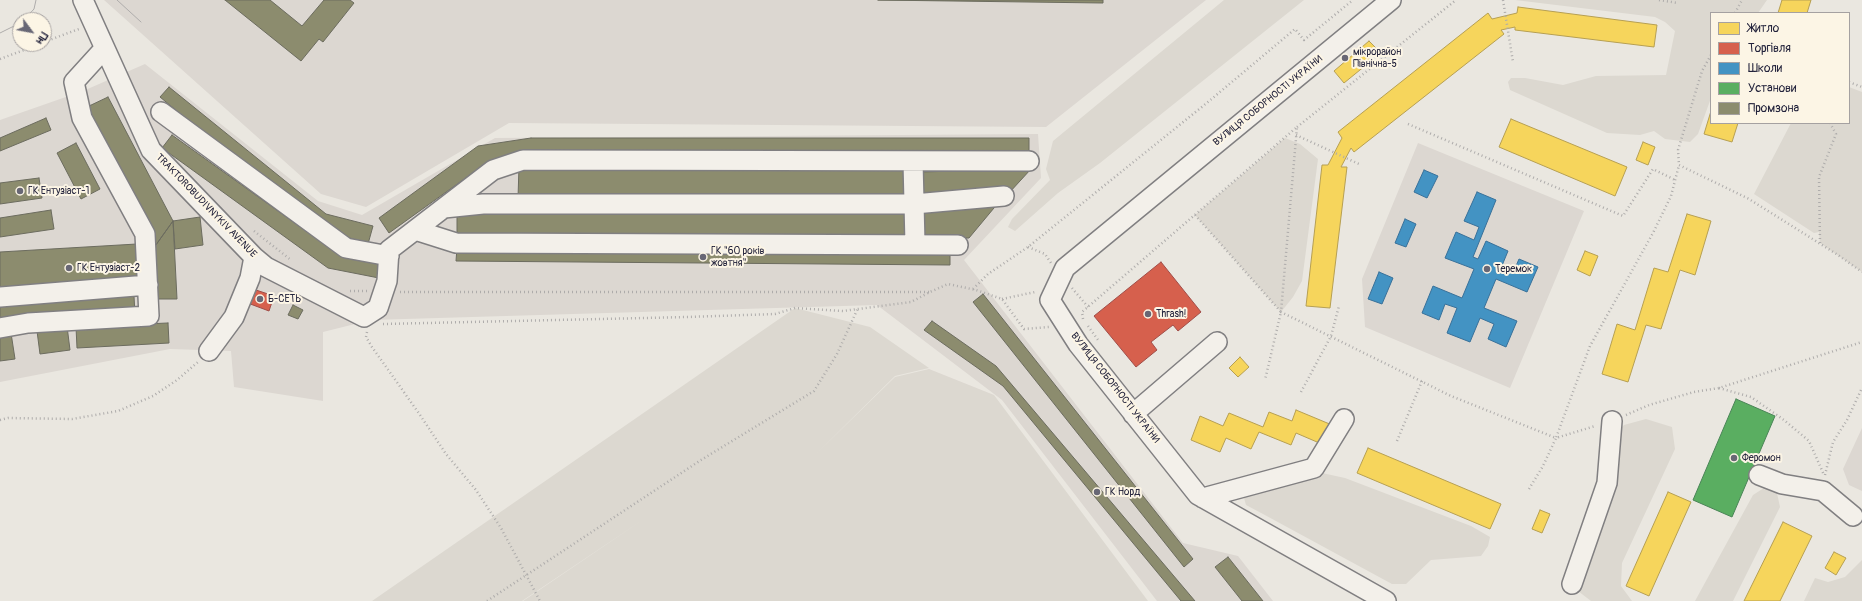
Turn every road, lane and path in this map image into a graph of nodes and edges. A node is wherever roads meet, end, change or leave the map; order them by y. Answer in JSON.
{"nodes":[{"id":1,"x":1354,"y":0,"type":"edge"},
{"id":2,"x":1391,"y":0,"type":"edge"},
{"id":3,"x":1456,"y":0,"type":"edge"},
{"id":4,"x":1503,"y":0,"type":"edge"},
{"id":5,"x":1659,"y":0,"type":"edge"},
{"id":6,"x":1742,"y":0,"type":"edge"},
{"id":7,"x":1678,"y":3,"type":"dead end"},
{"id":8,"x":88,"y":12,"type":"edge"},
{"id":9,"x":1736,"y":12,"type":"edge"},
{"id":10,"x":52,"y":37,"type":"edge"},
{"id":11,"x":104,"y":49,"type":"junction"},
{"id":12,"x":19,"y":52,"type":"edge"},
{"id":13,"x":1710,"y":57,"type":"edge"},
{"id":14,"x":0,"y":59,"type":"edge"},
{"id":15,"x":1513,"y":62,"type":"dead end"},
{"id":16,"x":1850,"y":82,"type":"edge"},
{"id":17,"x":1862,"y":87,"type":"edge"},
{"id":18,"x":161,"y":112,"type":"dead end"},
{"id":19,"x":1408,"y":124,"type":"dead end"},
{"id":20,"x":1831,"y":124,"type":"edge"},
{"id":21,"x":1297,"y":127,"type":"junction"},
{"id":22,"x":1296,"y":136,"type":"junction"},
{"id":23,"x":913,"y":161,"type":"junction"},
{"id":24,"x":1029,"y":161,"type":"dead end"},
{"id":25,"x":1359,"y":164,"type":"dead end"},
{"id":26,"x":1680,"y":165,"type":"junction"},
{"id":27,"x":1675,"y":180,"type":"junction"},
{"id":28,"x":1004,"y":196,"type":"dead end"},
{"id":29,"x":914,"y":204,"type":"junction"},
{"id":30,"x":444,"y":208,"type":"junction"},
{"id":31,"x":1195,"y":215,"type":"junction"},
{"id":32,"x":251,"y":229,"type":"dead end"},
{"id":33,"x":415,"y":230,"type":"junction"},
{"id":34,"x":1820,"y":243,"type":"junction"},
{"id":35,"x":914,"y":244,"type":"junction"},
{"id":36,"x":958,"y":245,"type":"dead end"},
{"id":37,"x":254,"y":256,"type":"junction"},
{"id":38,"x":389,"y":256,"type":"junction"},
{"id":39,"x":294,"y":262,"type":"dead end"},
{"id":40,"x":1862,"y":272,"type":"edge"},
{"id":41,"x":148,"y":285,"type":"junction"},
{"id":42,"x":1055,"y":288,"type":"junction"},
{"id":43,"x":973,"y":289,"type":"junction"},
{"id":44,"x":346,"y":291,"type":"dead end"},
{"id":45,"x":384,"y":292,"type":"junction"},
{"id":46,"x":930,"y":292,"type":"junction"},
{"id":47,"x":0,"y":297,"type":"edge"},
{"id":48,"x":1002,"y":299,"type":"junction"},
{"id":49,"x":1339,"y":306,"type":"dead end"},
{"id":50,"x":858,"y":308,"type":"junction"},
{"id":51,"x":1281,"y":312,"type":"junction"},
{"id":52,"x":369,"y":319,"type":"junction"},
{"id":53,"x":1066,"y":325,"type":"junction"},
{"id":54,"x":0,"y":328,"type":"edge"},
{"id":55,"x":1331,"y":336,"type":"junction"},
{"id":56,"x":1217,"y":342,"type":"dead end"},
{"id":57,"x":1862,"y":342,"type":"edge"},
{"id":58,"x":1100,"y":343,"type":"dead end"},
{"id":59,"x":209,"y":351,"type":"joint"},
{"id":60,"x":1265,"y":380,"type":"dead end"},
{"id":61,"x":1422,"y":381,"type":"junction"},
{"id":62,"x":1719,"y":388,"type":"junction"},
{"id":63,"x":1862,"y":388,"type":"edge"},
{"id":64,"x":1301,"y":392,"type":"dead end"},
{"id":65,"x":1133,"y":414,"type":"junction"},
{"id":66,"x":1344,"y":419,"type":"dead end"},
{"id":67,"x":0,"y":420,"type":"edge"},
{"id":68,"x":1612,"y":421,"type":"junction"},
{"id":69,"x":1556,"y":438,"type":"junction"},
{"id":70,"x":1397,"y":441,"type":"dead end"},
{"id":71,"x":1759,"y":475,"type":"dead end"},
{"id":72,"x":1529,"y":489,"type":"dead end"},
{"id":73,"x":1203,"y":498,"type":"junction"},
{"id":74,"x":1853,"y":516,"type":"dead end"},
{"id":75,"x":527,"y":575,"type":"junction"},
{"id":76,"x":1572,"y":584,"type":"dead end"},
{"id":77,"x":487,"y":601,"type":"edge"},
{"id":78,"x":540,"y":601,"type":"edge"},
{"id":79,"x":1386,"y":601,"type":"edge"}],
"edges":[{"from":1,"to":43,"type":"path"},
{"from":2,"to":42,"type":"street","name":"ВУЛИЦЯ СОБОРНОСТІ УКРАЇНИ"},
{"from":3,"to":21,"type":"path"},
{"from":4,"to":15,"type":"path"},
{"from":5,"to":7,"type":"path"},
{"from":6,"to":9,"type":"path"},
{"from":8,"to":10,"type":"path"},
{"from":8,"to":11,"type":"street","name":"TRAKTOROBUDIVNYKIV AVENUE"},
{"from":11,"to":37,"type":"street","name":"TRAKTOROBUDIVNYKIV AVENUE"},
{"from":11,"to":41,"type":"street"},
{"from":12,"to":14,"type":"path"},
{"from":13,"to":26,"type":"path"},
{"from":16,"to":17,"type":"path"},
{"from":18,"to":38,"type":"street"},
{"from":19,"to":27,"type":"path"},
{"from":20,"to":34,"type":"path"},
{"from":21,"to":22,"type":"path"},
{"from":21,"to":31,"type":"path"},
{"from":22,"to":25,"type":"path"},
{"from":22,"to":51,"type":"path"},
{"from":23,"to":24,"type":"street"},
{"from":23,"to":29,"type":"street"},
{"from":23,"to":30,"type":"street"},
{"from":26,"to":27,"type":"path"},
{"from":26,"to":34,"type":"path"},
{"from":27,"to":69,"type":"path"},
{"from":28,"to":29,"type":"street"},
{"from":29,"to":30,"type":"street"},
{"from":29,"to":35,"type":"street"},
{"from":30,"to":33,"type":"street"},
{"from":31,"to":51,"type":"path"},
{"from":31,"to":58,"type":"path"},
{"from":32,"to":39,"type":"path"},
{"from":33,"to":35,"type":"street"},
{"from":33,"to":38,"type":"street"},
{"from":34,"to":40,"type":"path"},
{"from":35,"to":36,"type":"street"},
{"from":37,"to":52,"type":"street","name":"TRAKTOROBUDIVNYKIV AVENUE"},
{"from":37,"to":59,"type":"street"},
{"from":38,"to":45,"type":"street"},
{"from":41,"to":47,"type":"street"},
{"from":41,"to":54,"type":"street"},
{"from":42,"to":48,"type":"path"},
{"from":42,"to":53,"type":"street","name":"ВУЛИЦЯ СОБОРНОСТІ УКРАЇНИ"},
{"from":43,"to":46,"type":"path"},
{"from":43,"to":48,"type":"path"},
{"from":44,"to":45,"type":"path"},
{"from":45,"to":46,"type":"path"},
{"from":45,"to":52,"type":"street"},
{"from":46,"to":50,"type":"path"},
{"from":48,"to":53,"type":"path"},
{"from":49,"to":55,"type":"path"},
{"from":50,"to":52,"type":"path"},
{"from":50,"to":75,"type":"path"},
{"from":51,"to":55,"type":"path"},
{"from":51,"to":60,"type":"path"},
{"from":52,"to":75,"type":"path"},
{"from":53,"to":65,"type":"street","name":"ВУЛИЦЯ СОБОРНОСТІ УКРАЇНИ"},
{"from":55,"to":61,"type":"path"},
{"from":55,"to":64,"type":"path"},
{"from":56,"to":65,"type":"street"},
{"from":57,"to":62,"type":"path"},
{"from":59,"to":67,"type":"path"},
{"from":61,"to":69,"type":"path"},
{"from":61,"to":70,"type":"path"},
{"from":62,"to":63,"type":"path"},
{"from":62,"to":68,"type":"path"},
{"from":65,"to":73,"type":"street","name":"ВУЛИЦЯ СОБОРНОСТІ УКРАЇНИ"},
{"from":66,"to":73,"type":"street"},
{"from":68,"to":69,"type":"path"},
{"from":68,"to":76,"type":"street"},
{"from":69,"to":72,"type":"path"},
{"from":71,"to":74,"type":"street"},
{"from":73,"to":79,"type":"street","name":"ВУЛИЦЯ СОБОРНОСТІ УКРАЇНИ"},
{"from":75,"to":77,"type":"path"},
{"from":75,"to":78,"type":"path"}]}
